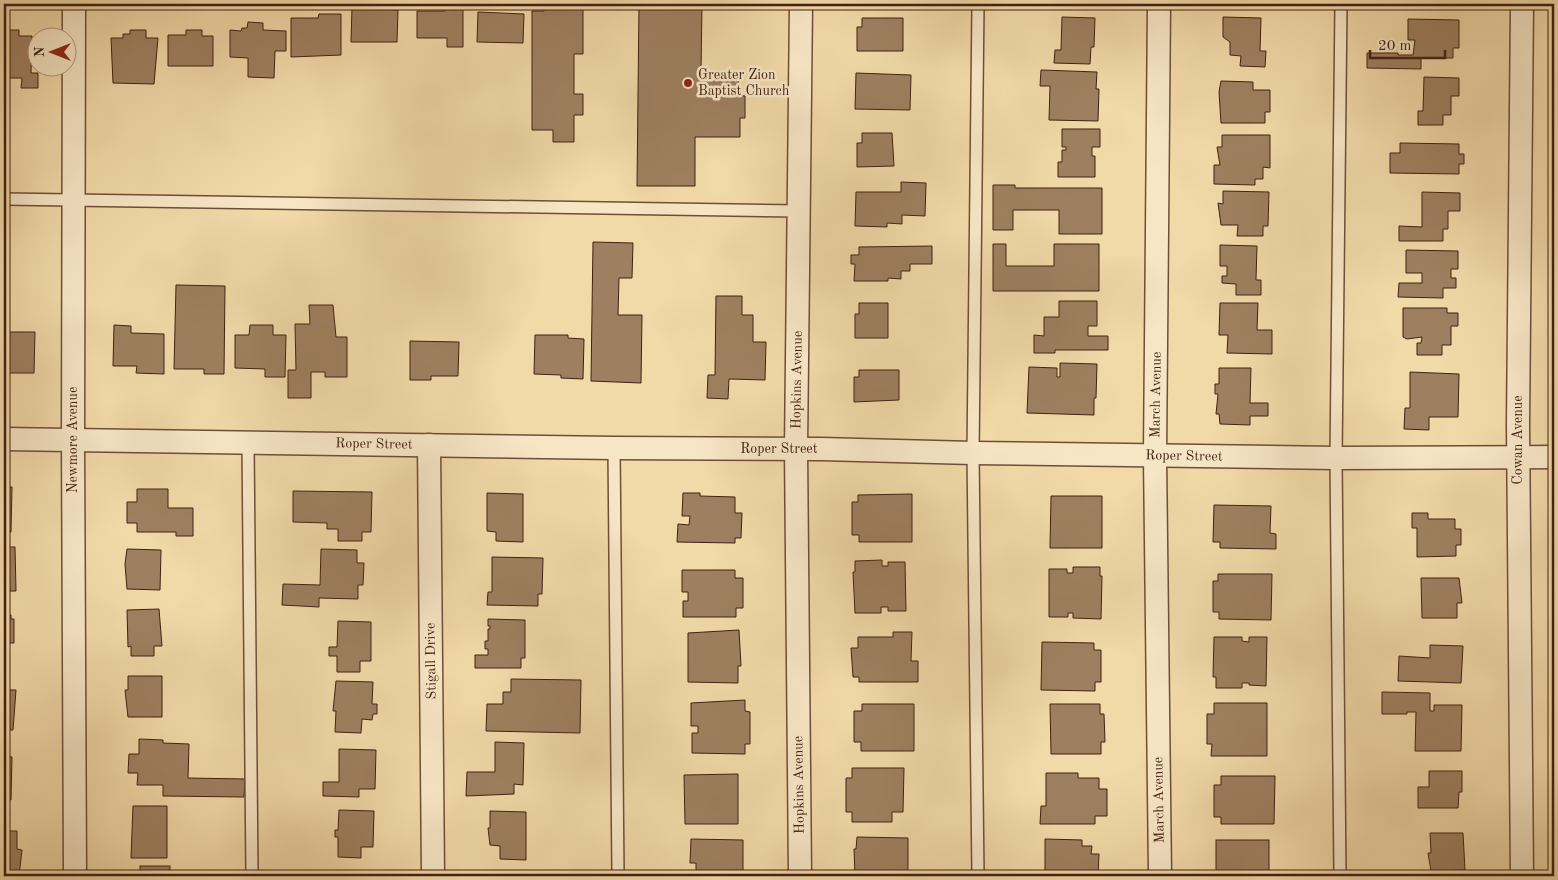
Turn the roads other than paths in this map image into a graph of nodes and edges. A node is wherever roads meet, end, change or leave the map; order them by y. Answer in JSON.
{"nodes":[{"id":1,"x":74,"y":4,"type":"edge"},
{"id":2,"x":801,"y":4,"type":"edge"},
{"id":3,"x":978,"y":4,"type":"edge"},
{"id":4,"x":1159,"y":4,"type":"edge"},
{"id":5,"x":1341,"y":4,"type":"edge"},
{"id":6,"x":1522,"y":4,"type":"edge"},
{"id":7,"x":4,"y":199,"type":"edge"},
{"id":8,"x":73,"y":200,"type":"junction"},
{"id":9,"x":799,"y":211,"type":"junction"},
{"id":10,"x":4,"y":439,"type":"edge"},
{"id":11,"x":73,"y":440,"type":"junction"},
{"id":12,"x":248,"y":442,"type":"junction"},
{"id":13,"x":429,"y":445,"type":"junction"},
{"id":14,"x":614,"y":448,"type":"junction"},
{"id":15,"x":796,"y":449,"type":"junction"},
{"id":16,"x":973,"y":453,"type":"junction"},
{"id":17,"x":1156,"y":456,"type":"junction"},
{"id":18,"x":1518,"y":457,"type":"junction"},
{"id":19,"x":1336,"y":458,"type":"junction"},
{"id":20,"x":1554,"y":458,"type":"edge"},
{"id":21,"x":75,"y":876,"type":"edge"},
{"id":22,"x":252,"y":876,"type":"edge"},
{"id":23,"x":433,"y":876,"type":"edge"},
{"id":24,"x":618,"y":876,"type":"edge"},
{"id":25,"x":800,"y":876,"type":"edge"},
{"id":26,"x":978,"y":876,"type":"edge"},
{"id":27,"x":1160,"y":876,"type":"edge"},
{"id":28,"x":1340,"y":876,"type":"edge"},
{"id":29,"x":1522,"y":876,"type":"edge"}],
"edges":[{"from":1,"to":8,"type":"street","name":"Newmore Avenue"},
{"from":2,"to":9,"type":"street","name":"Hopkins Avenue"},
{"from":3,"to":16,"type":"lane"},
{"from":4,"to":17,"type":"street","name":"March Avenue"},
{"from":5,"to":19,"type":"lane"},
{"from":6,"to":18,"type":"street","name":"Cowan Avenue"},
{"from":7,"to":8,"type":"lane"},
{"from":8,"to":9,"type":"lane"},
{"from":8,"to":11,"type":"street","name":"Newmore Avenue"},
{"from":9,"to":15,"type":"street","name":"Hopkins Avenue"},
{"from":10,"to":11,"type":"street","name":"Roper Street"},
{"from":11,"to":12,"type":"street","name":"Roper Street"},
{"from":11,"to":21,"type":"street","name":"Newmore Avenue"},
{"from":12,"to":13,"type":"street","name":"Roper Street"},
{"from":12,"to":22,"type":"lane"},
{"from":13,"to":14,"type":"street","name":"Roper Street"},
{"from":13,"to":23,"type":"street","name":"Stigall Drive"},
{"from":14,"to":15,"type":"street","name":"Roper Street"},
{"from":14,"to":24,"type":"lane"},
{"from":15,"to":16,"type":"street","name":"Roper Street"},
{"from":15,"to":25,"type":"street","name":"Hopkins Avenue"},
{"from":16,"to":17,"type":"street","name":"Roper Street"},
{"from":16,"to":26,"type":"lane"},
{"from":17,"to":19,"type":"street","name":"Roper Street"},
{"from":17,"to":27,"type":"street","name":"March Avenue"},
{"from":18,"to":19,"type":"street","name":"Roper Street"},
{"from":18,"to":20,"type":"street","name":"Roper Street"},
{"from":18,"to":29,"type":"street","name":"Cowan Avenue"},
{"from":19,"to":28,"type":"lane"}]}
